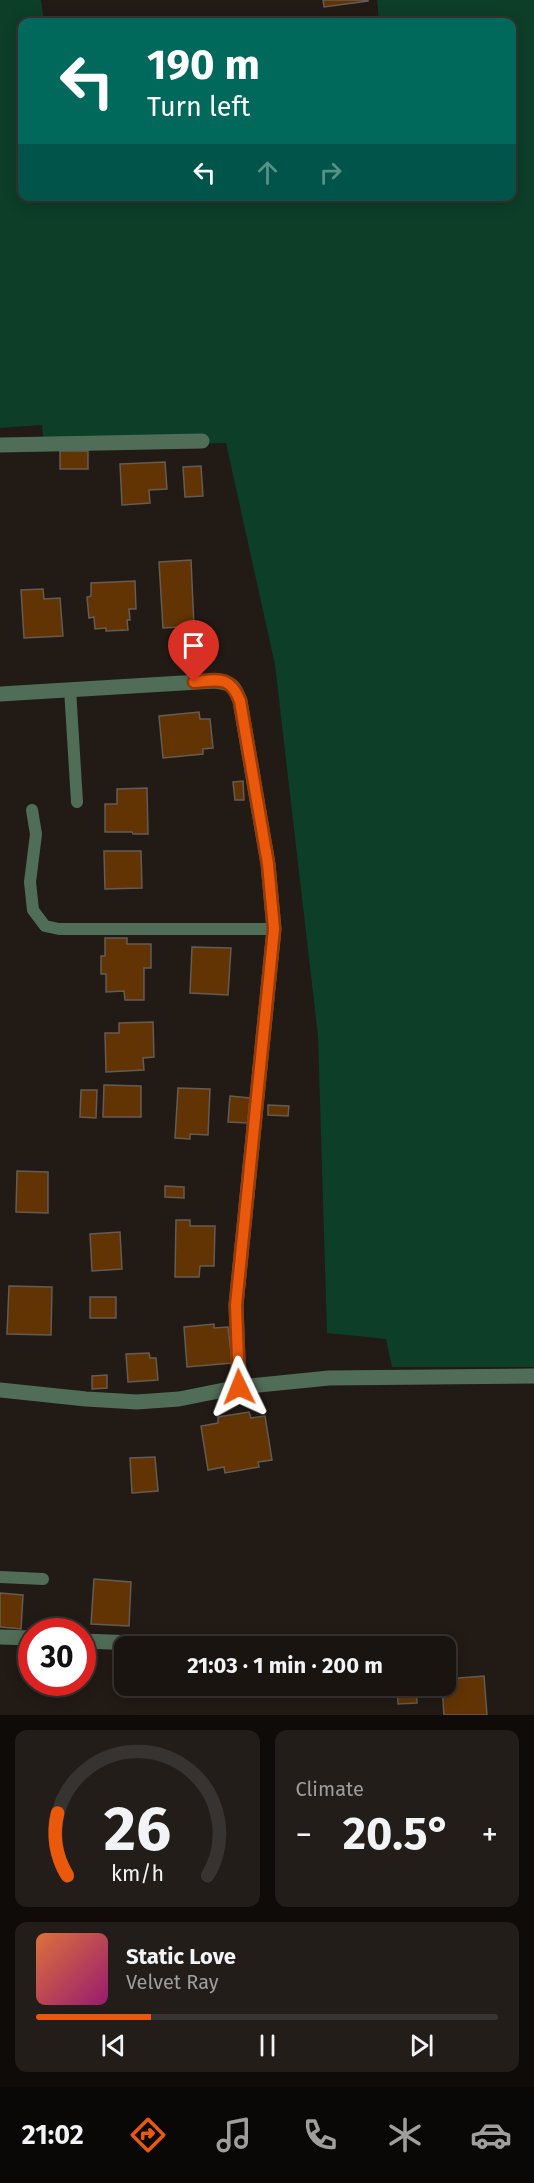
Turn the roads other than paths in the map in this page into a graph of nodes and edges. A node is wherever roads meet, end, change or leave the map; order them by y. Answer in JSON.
{"nodes":[{"id":1,"x":202,"y":441,"type":"dead end"},
{"id":2,"x":0,"y":445,"type":"edge"},
{"id":3,"x":70,"y":689,"type":"junction"},
{"id":4,"x":0,"y":694,"type":"edge"},
{"id":5,"x":77,"y":802,"type":"dead end"},
{"id":6,"x":32,"y":810,"type":"dead end"},
{"id":7,"x":274,"y":929,"type":"junction"},
{"id":8,"x":534,"y":1376,"type":"edge"},
{"id":9,"x":239,"y":1387,"type":"junction"},
{"id":10,"x":0,"y":1389,"type":"edge"},
{"id":11,"x":0,"y":1577,"type":"edge"},
{"id":12,"x":43,"y":1579,"type":"dead end"},
{"id":13,"x":0,"y":1637,"type":"edge"},
{"id":14,"x":18,"y":1638,"type":"edge"},
{"id":15,"x":96,"y":1642,"type":"edge"},
{"id":16,"x":114,"y":1642,"type":"edge"}],
"edges":[{"from":1,"to":2,"type":"street"},
{"from":3,"to":4,"type":"street"},
{"from":3,"to":5,"type":"lane"},
{"from":3,"to":7,"type":"street"},
{"from":6,"to":7,"type":"lane"},
{"from":7,"to":9,"type":"street"},
{"from":8,"to":9,"type":"street"},
{"from":9,"to":10,"type":"street"},
{"from":11,"to":12,"type":"lane"},
{"from":13,"to":14,"type":"street"},
{"from":15,"to":16,"type":"street"}]}
